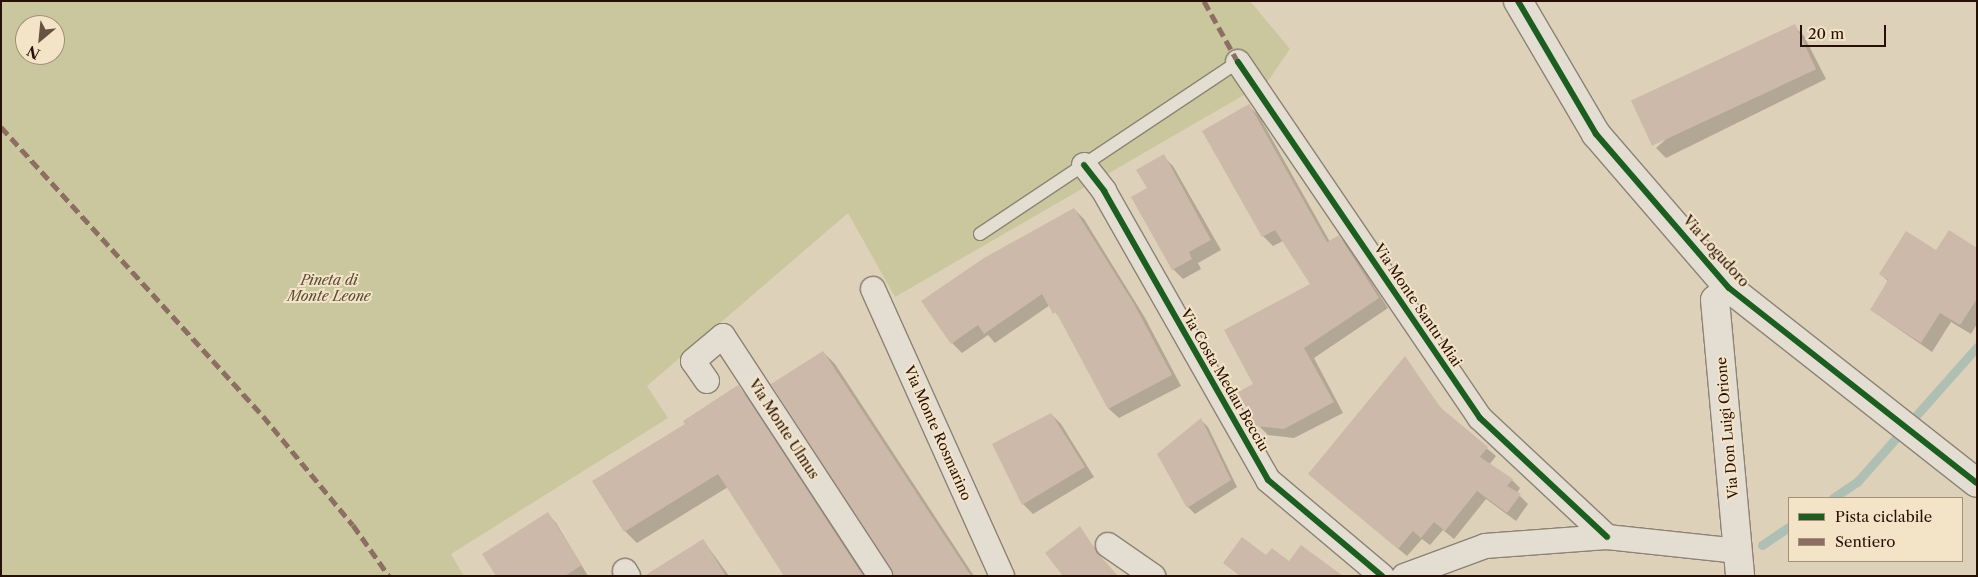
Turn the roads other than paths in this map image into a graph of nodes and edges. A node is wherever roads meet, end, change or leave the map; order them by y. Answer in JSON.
{"nodes":[{"id":1,"x":1518,"y":1,"type":"edge"},
{"id":2,"x":1238,"y":62,"type":"joint"},
{"id":3,"x":1084,"y":165,"type":"junction"},
{"id":4,"x":980,"y":234,"type":"dead end"},
{"id":5,"x":1729,"y":288,"type":"junction"},
{"id":6,"x":874,"y":289,"type":"dead end"},
{"id":7,"x":707,"y":381,"type":"dead end"},
{"id":8,"x":1977,"y":482,"type":"edge"},
{"id":9,"x":1607,"y":537,"type":"junction"},
{"id":10,"x":1108,"y":545,"type":"dead end"},
{"id":11,"x":1739,"y":564,"type":"edge"},
{"id":12,"x":880,"y":576,"type":"edge"},
{"id":13,"x":1002,"y":576,"type":"edge"},
{"id":14,"x":1152,"y":576,"type":"edge"},
{"id":15,"x":1382,"y":576,"type":"edge"},
{"id":16,"x":1404,"y":576,"type":"edge"}],
"edges":[{"from":1,"to":5,"type":"street","name":"Via Logudoro"},
{"from":2,"to":3,"type":"lane"},
{"from":2,"to":9,"type":"street","name":"Via Monte Santu Miai"},
{"from":3,"to":4,"type":"lane"},
{"from":3,"to":15,"type":"street","name":"Via Costa Medau Becciu"},
{"from":5,"to":8,"type":"street","name":"Via Logudoro"},
{"from":5,"to":11,"type":"street","name":"Via Don Luigi Orione"},
{"from":6,"to":13,"type":"street","name":"Via Monte Rosmarino"},
{"from":7,"to":12,"type":"street","name":"Via Monte Ulmus"},
{"from":9,"to":11,"type":"street"},
{"from":9,"to":16,"type":"street"},
{"from":10,"to":14,"type":"street"}]}
